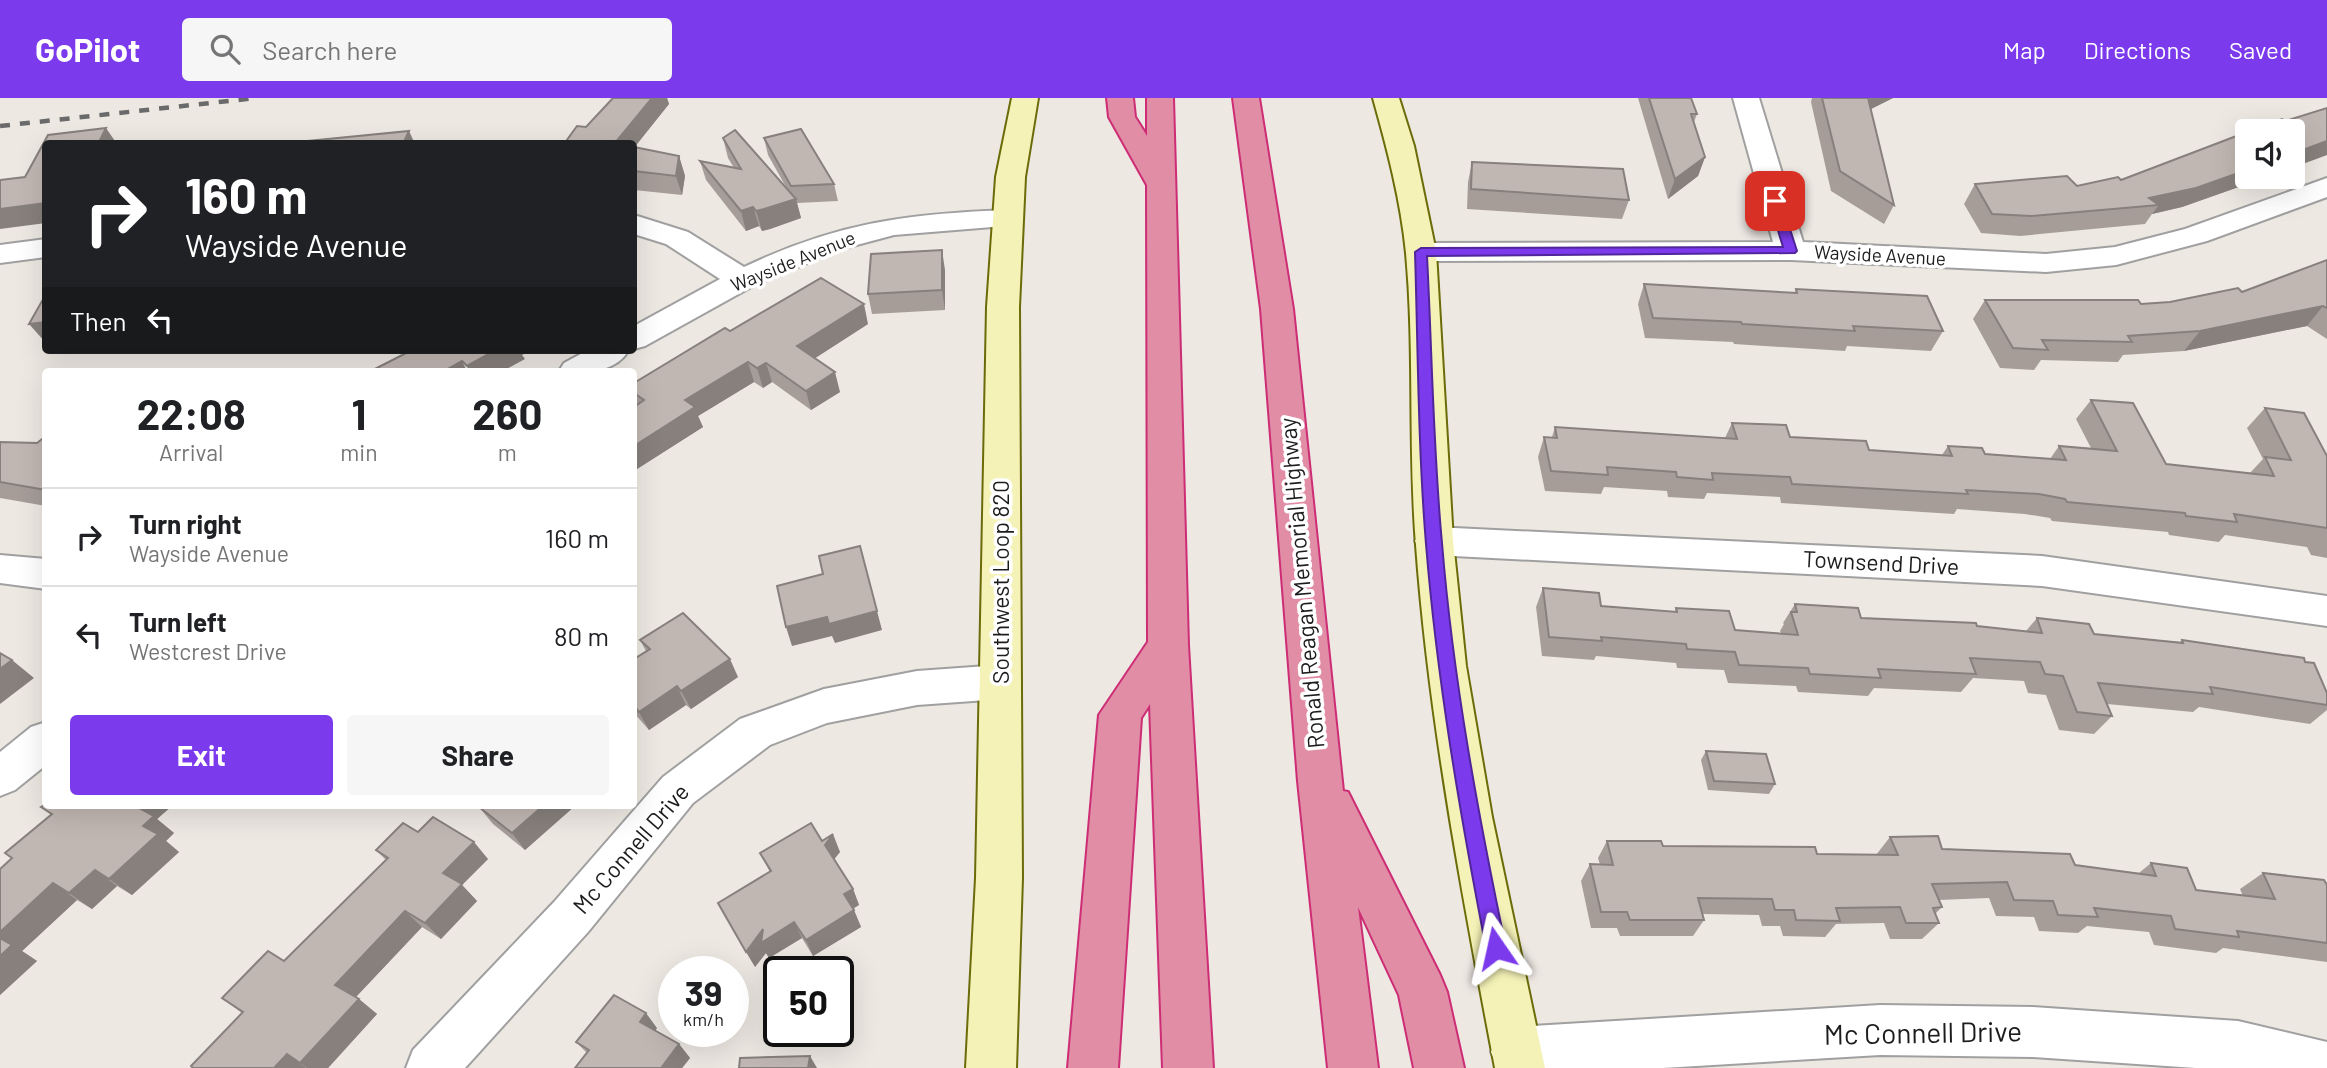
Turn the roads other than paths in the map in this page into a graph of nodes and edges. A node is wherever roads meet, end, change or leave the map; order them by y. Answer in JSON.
{"nodes":[{"id":1,"x":1025,"y":98,"type":"edge"},
{"id":2,"x":1160,"y":98,"type":"edge"},
{"id":3,"x":1246,"y":98,"type":"edge"},
{"id":4,"x":1386,"y":98,"type":"edge"},
{"id":5,"x":1746,"y":98,"type":"edge"},
{"id":6,"x":1121,"y":108,"type":"edge"},
{"id":7,"x":1160,"y":184,"type":"junction"},
{"id":8,"x":2327,"y":187,"type":"edge"},
{"id":9,"x":1007,"y":219,"type":"junction"},
{"id":10,"x":637,"y":225,"type":"edge"},
{"id":11,"x":42,"y":249,"type":"edge"},
{"id":12,"x":1791,"y":251,"type":"junction"},
{"id":13,"x":1421,"y":252,"type":"junction"},
{"id":14,"x":0,"y":254,"type":"edge"},
{"id":15,"x":741,"y":278,"type":"junction"},
{"id":16,"x":637,"y":337,"type":"edge"},
{"id":17,"x":606,"y":354,"type":"edge"},
{"id":18,"x":581,"y":368,"type":"edge"},
{"id":19,"x":1434,"y":541,"type":"junction"},
{"id":20,"x":0,"y":569,"type":"edge"},
{"id":21,"x":42,"y":574,"type":"edge"},
{"id":22,"x":2327,"y":611,"type":"edge"},
{"id":23,"x":1168,"y":645,"type":"junction"},
{"id":24,"x":1000,"y":682,"type":"junction"},
{"id":25,"x":42,"y":743,"type":"edge"},
{"id":26,"x":0,"y":777,"type":"edge"},
{"id":27,"x":1320,"y":781,"type":"junction"},
{"id":28,"x":1518,"y":1060,"type":"edge"},
{"id":29,"x":2327,"y":1066,"type":"edge"},
{"id":30,"x":431,"y":1068,"type":"edge"},
{"id":31,"x":991,"y":1068,"type":"edge"},
{"id":32,"x":1093,"y":1068,"type":"edge"},
{"id":33,"x":1188,"y":1068,"type":"edge"},
{"id":34,"x":1353,"y":1068,"type":"edge"},
{"id":35,"x":1438,"y":1068,"type":"edge"}],
"edges":[{"from":1,"to":9,"type":"main road","name":"Southwest Loop 820"},
{"from":2,"to":7,"type":"highway"},
{"from":3,"to":27,"type":"highway","name":"Ronald Reagan Memorial Highway"},
{"from":4,"to":13,"type":"main road"},
{"from":5,"to":12,"type":"street"},
{"from":6,"to":7,"type":"highway"},
{"from":7,"to":23,"type":"highway"},
{"from":8,"to":12,"type":"street","name":"Wayside Avenue"},
{"from":9,"to":15,"type":"street","name":"Wayside Avenue"},
{"from":9,"to":24,"type":"main road","name":"Southwest Loop 820"},
{"from":10,"to":15,"type":"street"},
{"from":11,"to":14,"type":"street"},
{"from":12,"to":13,"type":"street","name":"Wayside Avenue"},
{"from":13,"to":19,"type":"main road"},
{"from":15,"to":16,"type":"street","name":"Wayside Avenue"},
{"from":17,"to":18,"type":"street"},
{"from":19,"to":22,"type":"street","name":"Townsend Drive"},
{"from":19,"to":28,"type":"main road"},
{"from":20,"to":21,"type":"street"},
{"from":23,"to":32,"type":"highway"},
{"from":23,"to":33,"type":"highway"},
{"from":24,"to":30,"type":"street","name":"Mc Connell Drive"},
{"from":24,"to":31,"type":"main road","name":"Southwest Loop 820"},
{"from":25,"to":26,"type":"street"},
{"from":27,"to":34,"type":"highway","name":"Ronald Reagan Memorial Highway"},
{"from":27,"to":35,"type":"highway"},
{"from":28,"to":29,"type":"street","name":"Mc Connell Drive"}]}
